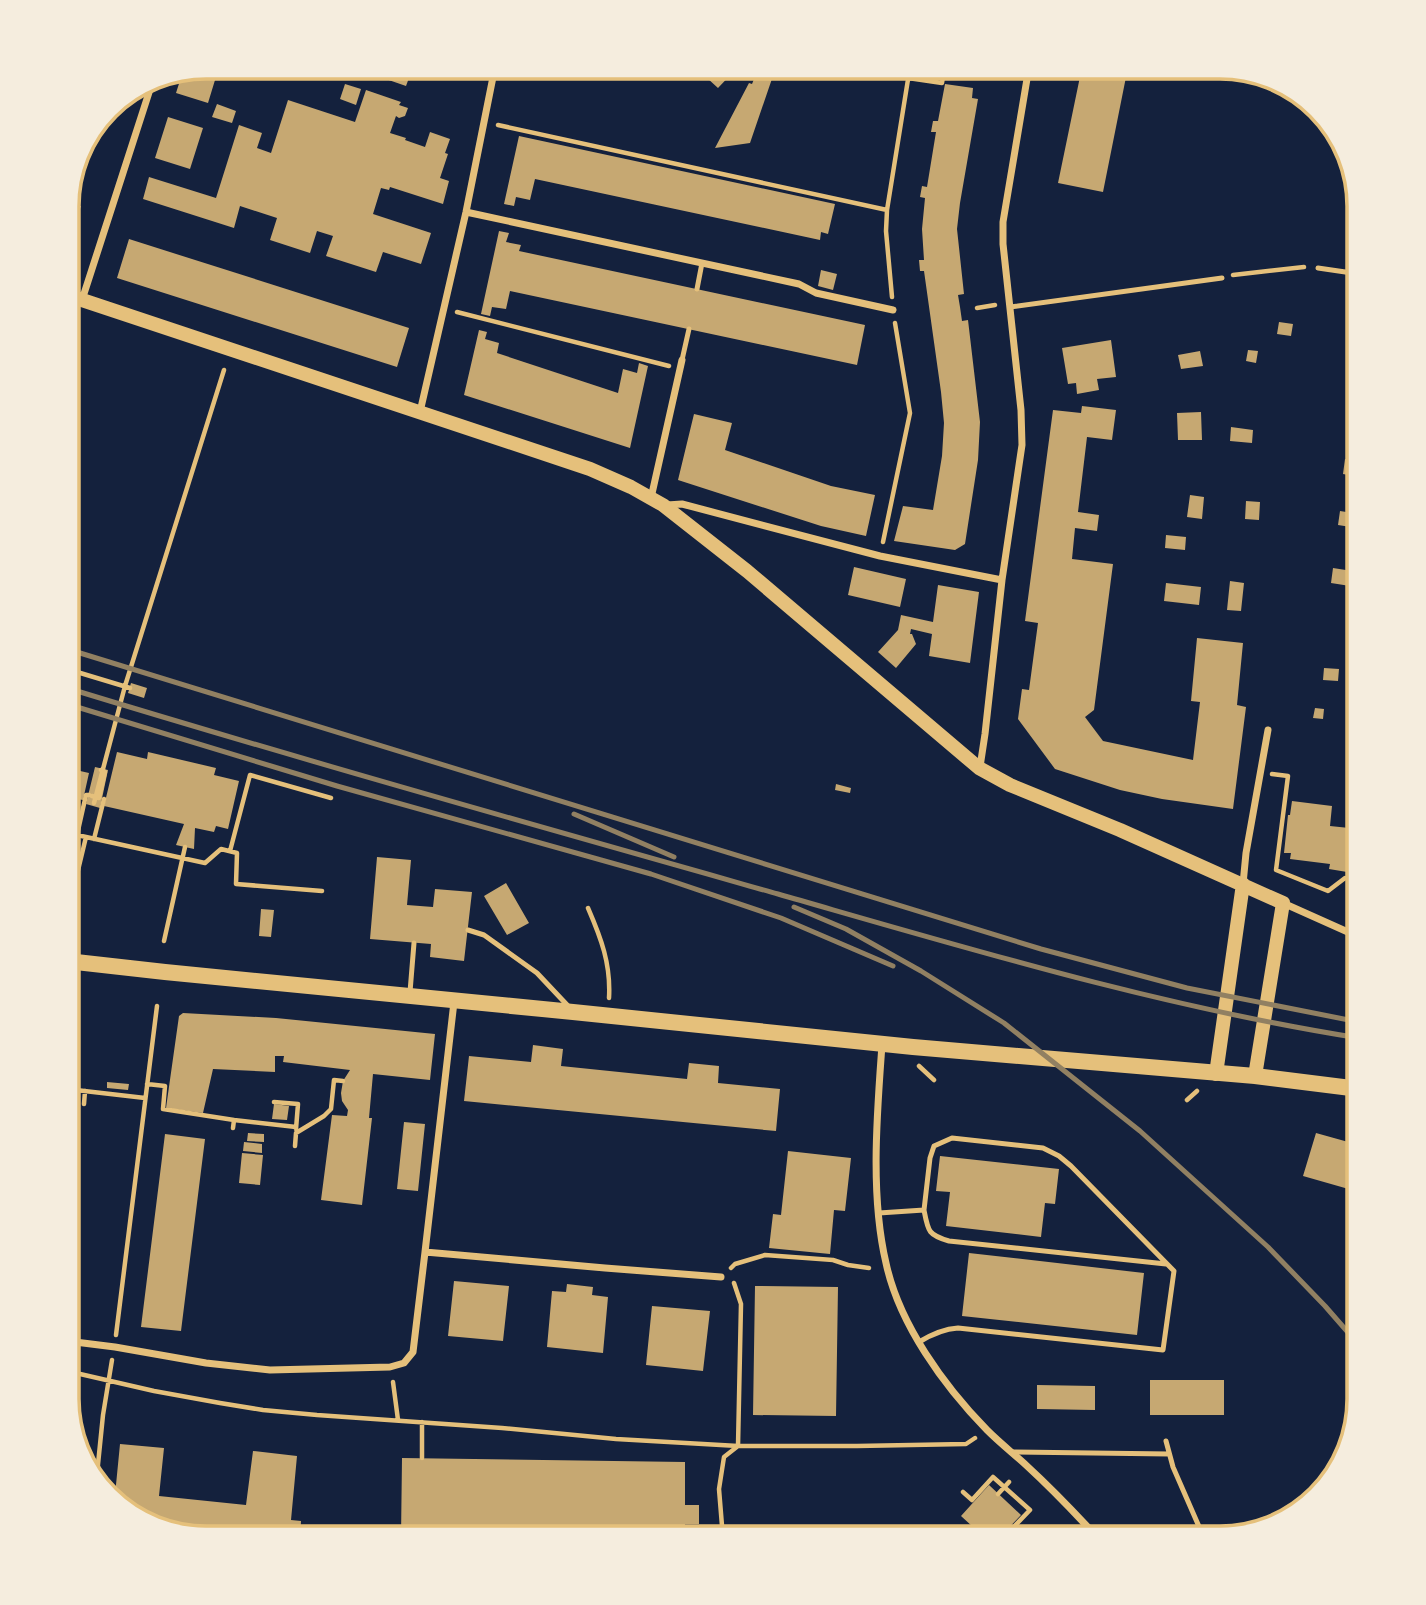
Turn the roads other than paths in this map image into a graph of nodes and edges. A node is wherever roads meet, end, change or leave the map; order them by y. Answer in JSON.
{"nodes":[{"id":1,"x":492,"y":79,"type":"edge"},
{"id":2,"x":1027,"y":79,"type":"edge"},
{"id":3,"x":148,"y":93,"type":"edge"},
{"id":4,"x":466,"y":212,"type":"junction"},
{"id":5,"x":702,"y":263,"type":"junction"},
{"id":6,"x":1318,"y":268,"type":"road end"},
{"id":7,"x":1347,"y":272,"type":"edge"},
{"id":8,"x":1222,"y":278,"type":"road end"},
{"id":9,"x":696,"y":289,"type":"dead end"},
{"id":10,"x":79,"y":299,"type":"edge"},
{"id":11,"x":82,"y":300,"type":"junction"},
{"id":12,"x":1010,"y":307,"type":"junction"},
{"id":13,"x":893,"y":310,"type":"dead end"},
{"id":14,"x":689,"y":329,"type":"dead end"},
{"id":15,"x":681,"y":364,"type":"joint"},
{"id":16,"x":420,"y":412,"type":"junction"},
{"id":17,"x":657,"y":501,"type":"junction"},
{"id":18,"x":1002,"y":580,"type":"junction"},
{"id":19,"x":1268,"y":730,"type":"dead end"},
{"id":20,"x":979,"y":768,"type":"junction"},
{"id":21,"x":1243,"y":884,"type":"junction"},
{"id":22,"x":1283,"y":903,"type":"junction"},
{"id":23,"x":468,"y":930,"type":"dead end"},
{"id":24,"x":1347,"y":931,"type":"edge"},
{"id":25,"x":414,"y":943,"type":"dead end"},
{"id":26,"x":79,"y":962,"type":"edge"},
{"id":27,"x":410,"y":996,"type":"junction"},
{"id":28,"x":454,"y":1000,"type":"junction"},
{"id":29,"x":573,"y":1012,"type":"junction"},
{"id":30,"x":883,"y":1044,"type":"junction"},
{"id":31,"x":1216,"y":1074,"type":"junction"},
{"id":32,"x":1255,"y":1076,"type":"junction"},
{"id":33,"x":1347,"y":1087,"type":"edge"},
{"id":34,"x":925,"y":1210,"type":"junction"},
{"id":35,"x":879,"y":1213,"type":"junction"},
{"id":36,"x":425,"y":1252,"type":"junction"},
{"id":37,"x":1166,"y":1264,"type":"junction"},
{"id":38,"x":721,"y":1277,"type":"road end"},
{"id":39,"x":919,"y":1342,"type":"junction"},
{"id":40,"x":79,"y":1343,"type":"edge"},
{"id":41,"x":1166,"y":1441,"type":"dead end"},
{"id":42,"x":1012,"y":1452,"type":"junction"},
{"id":43,"x":1169,"y":1454,"type":"junction"},
{"id":44,"x":1083,"y":1526,"type":"edge"},
{"id":45,"x":1198,"y":1526,"type":"edge"}],
"edges":[{"from":1,"to":4,"type":"street"},
{"from":2,"to":12,"type":"street"},
{"from":3,"to":11,"type":"street"},
{"from":4,"to":5,"type":"street"},
{"from":4,"to":16,"type":"street"},
{"from":5,"to":9,"type":"lane"},
{"from":5,"to":13,"type":"street"},
{"from":6,"to":7,"type":"lane"},
{"from":8,"to":12,"type":"lane"},
{"from":10,"to":11,"type":"main road"},
{"from":11,"to":16,"type":"main road"},
{"from":12,"to":18,"type":"street"},
{"from":14,"to":15,"type":"lane"},
{"from":15,"to":17,"type":"street"},
{"from":16,"to":17,"type":"main road"},
{"from":17,"to":18,"type":"street"},
{"from":17,"to":20,"type":"main road"},
{"from":18,"to":20,"type":"street"},
{"from":19,"to":21,"type":"street"},
{"from":20,"to":21,"type":"main road"},
{"from":21,"to":22,"type":"main road"},
{"from":21,"to":31,"type":"main road"},
{"from":22,"to":24,"type":"street"},
{"from":22,"to":32,"type":"main road"},
{"from":23,"to":29,"type":"lane"},
{"from":25,"to":27,"type":"lane"},
{"from":26,"to":27,"type":"main road"},
{"from":27,"to":28,"type":"main road"},
{"from":28,"to":29,"type":"main road"},
{"from":28,"to":36,"type":"street"},
{"from":29,"to":30,"type":"main road"},
{"from":30,"to":31,"type":"main road"},
{"from":30,"to":35,"type":"street"},
{"from":31,"to":32,"type":"main road"},
{"from":32,"to":33,"type":"main road"},
{"from":34,"to":35,"type":"lane"},
{"from":34,"to":37,"type":"lane"},
{"from":34,"to":37,"type":"lane"},
{"from":35,"to":39,"type":"street"},
{"from":36,"to":38,"type":"street"},
{"from":36,"to":40,"type":"street"},
{"from":37,"to":39,"type":"lane"},
{"from":39,"to":42,"type":"street"},
{"from":41,"to":43,"type":"lane"},
{"from":42,"to":43,"type":"lane"},
{"from":42,"to":44,"type":"street"},
{"from":43,"to":45,"type":"lane"}]}
